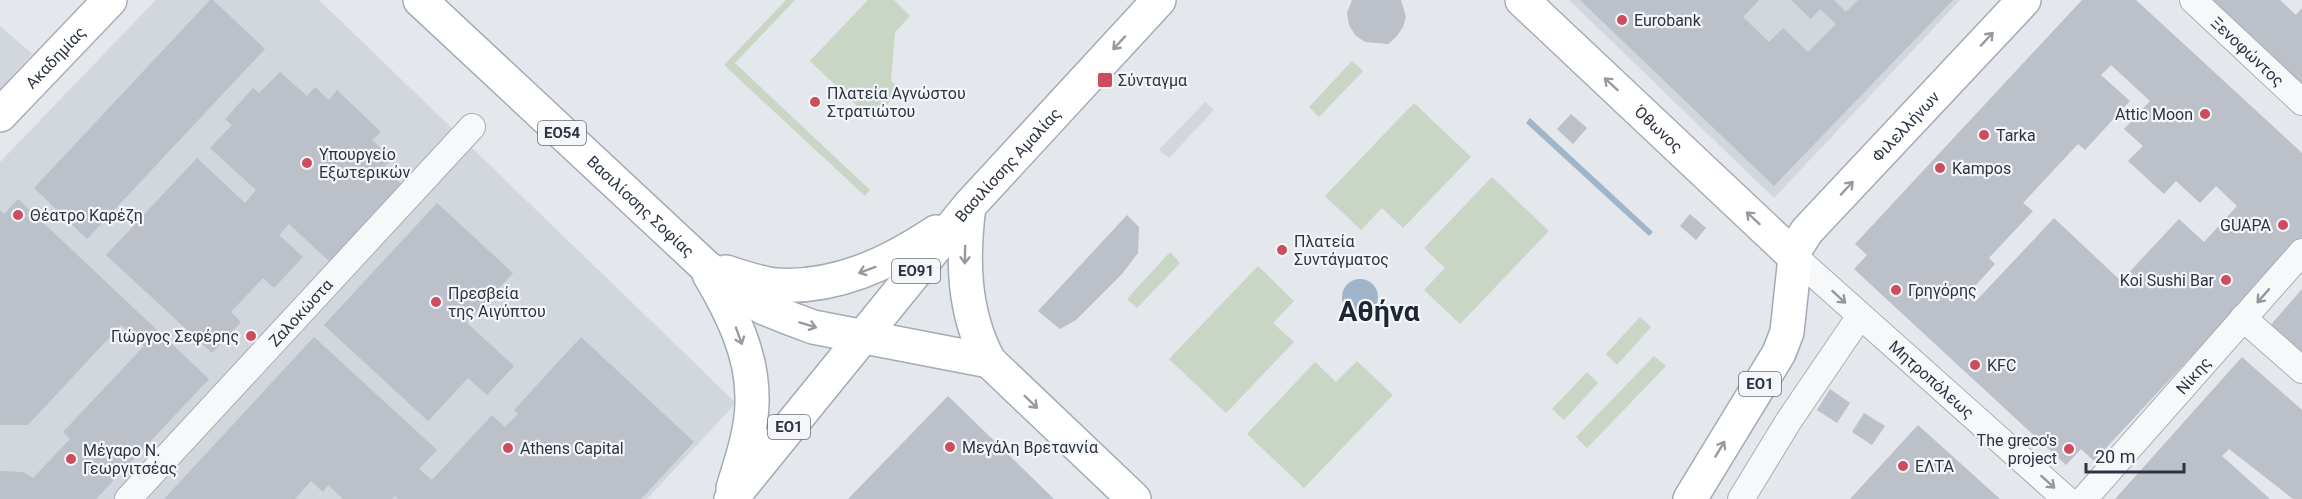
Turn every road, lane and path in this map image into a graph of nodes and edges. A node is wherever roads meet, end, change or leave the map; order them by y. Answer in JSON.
{"nodes":[{"id":1,"x":110,"y":0,"type":"edge"},
{"id":2,"x":420,"y":0,"type":"edge"},
{"id":3,"x":1159,"y":0,"type":"edge"},
{"id":4,"x":1522,"y":0,"type":"edge"},
{"id":5,"x":2024,"y":0,"type":"edge"},
{"id":6,"x":2193,"y":0,"type":"edge"},
{"id":7,"x":2302,"y":102,"type":"edge"},
{"id":8,"x":0,"y":115,"type":"edge"},
{"id":9,"x":472,"y":127,"type":"dead end"},
{"id":10,"x":969,"y":206,"type":"junction"},
{"id":11,"x":2302,"y":252,"type":"edge"},
{"id":12,"x":1796,"y":258,"type":"junction"},
{"id":13,"x":704,"y":265,"type":"junction"},
{"id":14,"x":1860,"y":316,"type":"junction"},
{"id":15,"x":2243,"y":318,"type":"junction"},
{"id":16,"x":863,"y":336,"type":"junction"},
{"id":17,"x":989,"y":361,"type":"junction"},
{"id":18,"x":2302,"y":370,"type":"edge"},
{"id":19,"x":128,"y":499,"type":"edge"},
{"id":20,"x":730,"y":499,"type":"edge"},
{"id":21,"x":1134,"y":499,"type":"edge"},
{"id":22,"x":1690,"y":499,"type":"edge"},
{"id":23,"x":1741,"y":499,"type":"edge"},
{"id":24,"x":2066,"y":499,"type":"edge"},
{"id":25,"x":2084,"y":499,"type":"edge"}],
"edges":[{"from":1,"to":8,"type":"main road","name":"Ακαδημίας"},
{"from":2,"to":13,"type":"main road","name":"Βασιλίσσης Σοφίας","number":"ΕΟ54"},
{"from":3,"to":10,"type":"main road","name":"Βασιλίσσης Αμαλίας","number":"ΕΟ91","one_way":true},
{"from":12,"to":4,"type":"main road","name":"Όθωνος","one_way":true},
{"from":12,"to":5,"type":"main road","name":"Φιλελλήνων","number":"ΕΟ1","one_way":true},
{"from":6,"to":7,"type":"street","name":"Ξενοφώντος"},
{"from":9,"to":19,"type":"street","name":"Ζαλοκώστα"},
{"from":10,"to":13,"type":"main road","number":"ΕΟ54","one_way":true},
{"from":10,"to":16,"type":"main road","name":"Βασιλίσσης Αμαλίας","number":"ΕΟ91"},
{"from":10,"to":17,"type":"main road","one_way":true},
{"from":11,"to":15,"type":"street","name":"Νίκης","one_way":true},
{"from":12,"to":14,"type":"street","name":"Μητροπόλεως","one_way":true},
{"from":22,"to":12,"type":"main road","number":"ΕΟ1","one_way":true},
{"from":13,"to":16,"type":"main road","name":"Βασιλίσσης Σοφίας","number":"ΕΟ54","one_way":true},
{"from":13,"to":20,"type":"main road","one_way":true},
{"from":14,"to":23,"type":"street"},
{"from":14,"to":24,"type":"street","name":"Μητροπόλεως","one_way":true},
{"from":15,"to":18,"type":"street"},
{"from":15,"to":25,"type":"street","name":"Νίκης"},
{"from":16,"to":17,"type":"main road","number":"ΕΟ54"},
{"from":16,"to":20,"type":"main road","number":"ΕΟ1"},
{"from":17,"to":21,"type":"main road","one_way":true}]}
